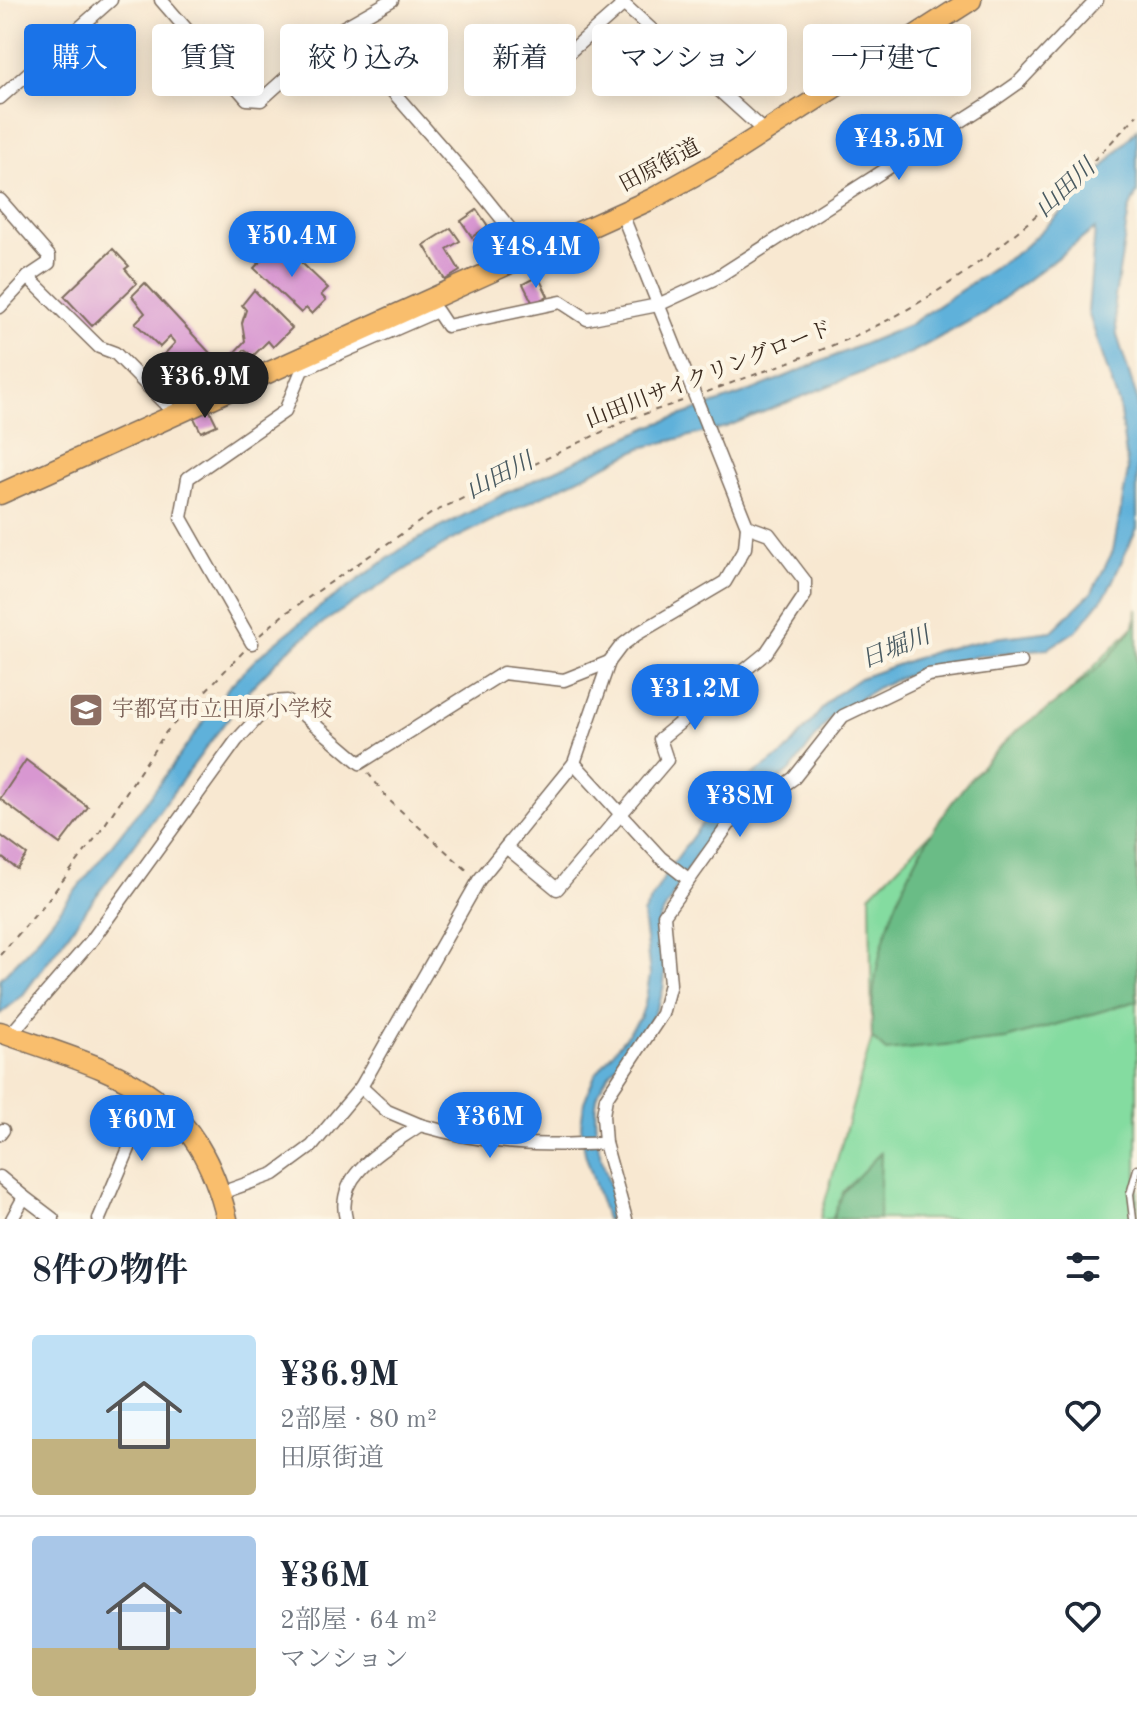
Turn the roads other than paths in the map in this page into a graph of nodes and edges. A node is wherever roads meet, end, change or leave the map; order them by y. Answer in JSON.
{"nodes":[{"id":1,"x":111,"y":0,"type":"edge"},
{"id":2,"x":161,"y":0,"type":"edge"},
{"id":3,"x":392,"y":0,"type":"edge"},
{"id":4,"x":971,"y":0,"type":"edge"},
{"id":5,"x":1097,"y":0,"type":"edge"},
{"id":6,"x":621,"y":2,"type":"edge"},
{"id":7,"x":350,"y":24,"type":"edge"},
{"id":8,"x":576,"y":44,"type":"edge"},
{"id":9,"x":280,"y":83,"type":"edge"},
{"id":10,"x":397,"y":96,"type":"edge"},
{"id":11,"x":0,"y":98,"type":"edge"},
{"id":12,"x":765,"y":132,"type":"junction"},
{"id":13,"x":0,"y":200,"type":"edge"},
{"id":14,"x":622,"y":214,"type":"junction"},
{"id":15,"x":531,"y":255,"type":"junction"},
{"id":16,"x":28,"y":277,"type":"junction"},
{"id":17,"x":658,"y":305,"type":"junction"},
{"id":18,"x":0,"y":307,"type":"edge"},
{"id":19,"x":176,"y":415,"type":"junction"},
{"id":20,"x":0,"y":494,"type":"edge"},
{"id":21,"x":747,"y":526,"type":"junction"},
{"id":22,"x":252,"y":643,"type":"road end"},
{"id":23,"x":609,"y":662,"type":"junction"},
{"id":24,"x":1021,"y":662,"type":"dead end"},
{"id":25,"x":574,"y":763,"type":"junction"},
{"id":26,"x":619,"y":812,"type":"junction"},
{"id":27,"x":506,"y":847,"type":"junction"},
{"id":28,"x":688,"y":879,"type":"junction"},
{"id":29,"x":4,"y":1033,"type":"edge"},
{"id":30,"x":361,"y":1087,"type":"junction"},
{"id":31,"x":152,"y":1094,"type":"junction"},
{"id":32,"x":420,"y":1125,"type":"junction"},
{"id":33,"x":605,"y":1143,"type":"junction"},
{"id":34,"x":1137,"y":1169,"type":"edge"},
{"id":35,"x":0,"y":1177,"type":"edge"},
{"id":36,"x":221,"y":1193,"type":"junction"},
{"id":37,"x":24,"y":1197,"type":"junction"},
{"id":38,"x":12,"y":1219,"type":"edge"},
{"id":39,"x":53,"y":1219,"type":"edge"},
{"id":40,"x":99,"y":1219,"type":"edge"},
{"id":41,"x":227,"y":1219,"type":"edge"},
{"id":42,"x":346,"y":1219,"type":"edge"},
{"id":43,"x":626,"y":1219,"type":"edge"},
{"id":44,"x":1133,"y":1219,"type":"edge"}],
"edges":[{"from":1,"to":11,"type":"street"},
{"from":2,"to":9,"type":"street"},
{"from":3,"to":7,"type":"street"},
{"from":4,"to":12,"type":"main road","name":"田原街道"},
{"from":5,"to":17,"type":"street"},
{"from":6,"to":8,"type":"street"},
{"from":6,"to":12,"type":"street"},
{"from":10,"to":15,"type":"street"},
{"from":12,"to":14,"type":"main road","name":"田原街道"},
{"from":13,"to":16,"type":"street"},
{"from":14,"to":15,"type":"main road","name":"田原街道"},
{"from":14,"to":17,"type":"street"},
{"from":15,"to":19,"type":"main road","name":"田原街道"},
{"from":16,"to":18,"type":"street"},
{"from":16,"to":19,"type":"street"},
{"from":17,"to":21,"type":"street"},
{"from":17,"to":22,"type":"street"},
{"from":19,"to":20,"type":"main road","name":"田原街道"},
{"from":21,"to":23,"type":"street"},
{"from":21,"to":26,"type":"street"},
{"from":23,"to":25,"type":"street"},
{"from":23,"to":29,"type":"street"},
{"from":24,"to":28,"type":"street"},
{"from":25,"to":26,"type":"street"},
{"from":25,"to":27,"type":"street"},
{"from":26,"to":27,"type":"street"},
{"from":26,"to":28,"type":"street"},
{"from":27,"to":30,"type":"street"},
{"from":28,"to":33,"type":"street"},
{"from":29,"to":31,"type":"main road"},
{"from":30,"to":32,"type":"street"},
{"from":30,"to":36,"type":"street"},
{"from":31,"to":36,"type":"main road"},
{"from":31,"to":40,"type":"street"},
{"from":32,"to":33,"type":"street"},
{"from":32,"to":42,"type":"street"},
{"from":33,"to":43,"type":"street"},
{"from":34,"to":44,"type":"lane"},
{"from":35,"to":37,"type":"street"},
{"from":36,"to":41,"type":"main road"},
{"from":37,"to":38,"type":"street"},
{"from":37,"to":39,"type":"street"}]}
